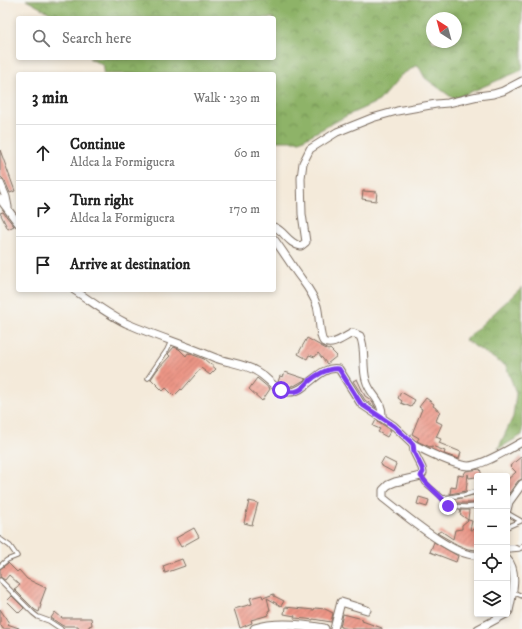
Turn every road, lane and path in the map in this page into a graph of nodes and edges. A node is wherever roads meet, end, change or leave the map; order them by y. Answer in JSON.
{"nodes":[{"id":1,"x":522,"y":81,"type":"edge"},
{"id":2,"x":0,"y":183,"type":"edge"},
{"id":3,"x":0,"y":199,"type":"edge"},
{"id":4,"x":8,"y":208,"type":"junction"},
{"id":5,"x":16,"y":219,"type":"edge"},
{"id":6,"x":276,"y":228,"type":"edge"},
{"id":7,"x":276,"y":242,"type":"edge"},
{"id":8,"x":77,"y":292,"type":"edge"},
{"id":9,"x":169,"y":340,"type":"junction"},
{"id":10,"x":148,"y":378,"type":"dead end"},
{"id":11,"x":382,"y":417,"type":"junction"},
{"id":12,"x":522,"y":442,"type":"edge"},
{"id":13,"x":413,"y":444,"type":"junction"},
{"id":14,"x":421,"y":476,"type":"junction"},
{"id":15,"x":522,"y":484,"type":"edge"},
{"id":16,"x":474,"y":492,"type":"edge"},
{"id":17,"x":443,"y":498,"type":"junction"},
{"id":18,"x":448,"y":506,"type":"junction"},
{"id":19,"x":474,"y":507,"type":"edge"},
{"id":20,"x":507,"y":509,"type":"edge"},
{"id":21,"x":451,"y":511,"type":"dead end"},
{"id":22,"x":510,"y":513,"type":"edge"},
{"id":23,"x":510,"y":526,"type":"edge"},
{"id":24,"x":0,"y":539,"type":"edge"},
{"id":25,"x":510,"y":547,"type":"edge"},
{"id":26,"x":510,"y":550,"type":"edge"},
{"id":27,"x":474,"y":556,"type":"edge"},
{"id":28,"x":510,"y":562,"type":"edge"},
{"id":29,"x":0,"y":566,"type":"edge"},
{"id":30,"x":0,"y":580,"type":"edge"},
{"id":31,"x":512,"y":592,"type":"junction"},
{"id":32,"x":522,"y":596,"type":"edge"},
{"id":33,"x":510,"y":605,"type":"edge"},
{"id":34,"x":367,"y":610,"type":"dead end"},
{"id":35,"x":500,"y":617,"type":"edge"},
{"id":36,"x":61,"y":629,"type":"edge"},
{"id":37,"x":255,"y":629,"type":"edge"},
{"id":38,"x":324,"y":629,"type":"edge"},
{"id":39,"x":334,"y":629,"type":"edge"},
{"id":40,"x":478,"y":629,"type":"edge"}],
"edges":[{"from":1,"to":6,"type":"street"},
{"from":2,"to":4,"type":"street"},
{"from":3,"to":4,"type":"street"},
{"from":4,"to":5,"type":"street"},
{"from":7,"to":11,"type":"street"},
{"from":8,"to":9,"type":"street"},
{"from":9,"to":10,"type":"lane"},
{"from":9,"to":11,"type":"street"},
{"from":11,"to":13,"type":"street"},
{"from":12,"to":13,"type":"street"},
{"from":13,"to":14,"type":"street"},
{"from":14,"to":17,"type":"lane"},
{"from":14,"to":27,"type":"street"},
{"from":15,"to":20,"type":"street"},
{"from":16,"to":17,"type":"lane"},
{"from":17,"to":18,"type":"lane"},
{"from":18,"to":19,"type":"lane"},
{"from":18,"to":21,"type":"lane"},
{"from":22,"to":23,"type":"lane"},
{"from":24,"to":29,"type":"lane"},
{"from":25,"to":26,"type":"lane"},
{"from":28,"to":31,"type":"street"},
{"from":30,"to":36,"type":"lane"},
{"from":31,"to":32,"type":"lane"},
{"from":31,"to":33,"type":"street"},
{"from":34,"to":39,"type":"street"},
{"from":35,"to":40,"type":"street"},
{"from":37,"to":38,"type":"street"}]}
